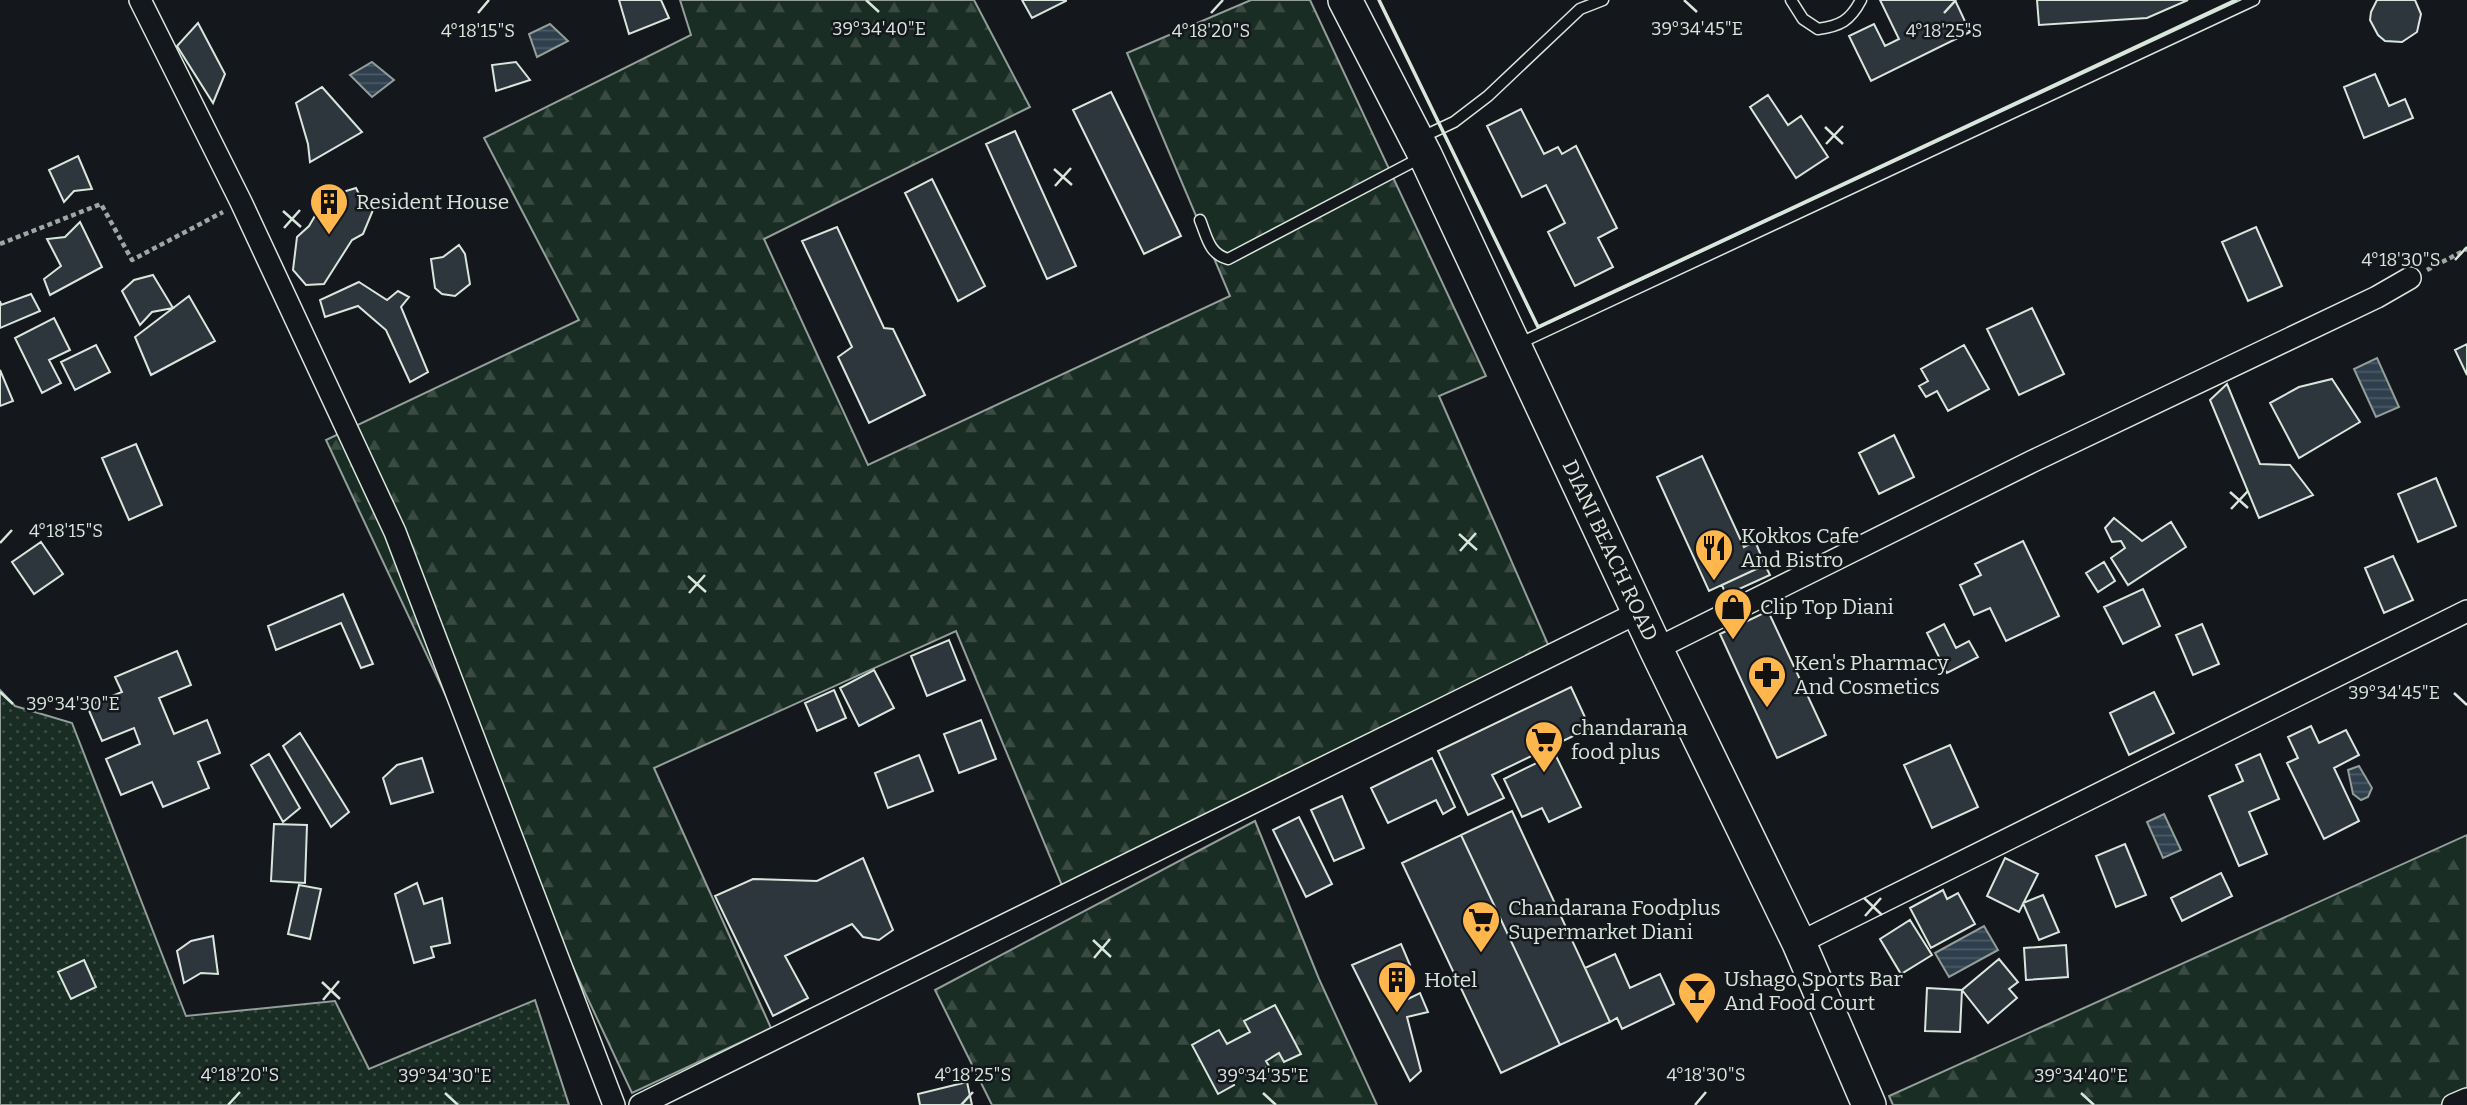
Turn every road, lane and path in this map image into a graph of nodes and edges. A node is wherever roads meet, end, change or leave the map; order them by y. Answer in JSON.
{"nodes":[{"id":1,"x":140,"y":0,"type":"edge"},
{"id":2,"x":1345,"y":0,"type":"edge"},
{"id":3,"x":1603,"y":0,"type":"edge"},
{"id":4,"x":1791,"y":0,"type":"edge"},
{"id":5,"x":1861,"y":0,"type":"edge"},
{"id":6,"x":2254,"y":0,"type":"edge"},
{"id":7,"x":1421,"y":148,"type":"junction"},
{"id":8,"x":241,"y":202,"type":"junction"},
{"id":9,"x":1200,"y":220,"type":"dead end"},
{"id":10,"x":0,"y":244,"type":"edge"},
{"id":11,"x":2467,"y":249,"type":"edge"},
{"id":12,"x":2410,"y":278,"type":"joint"},
{"id":13,"x":1515,"y":345,"type":"junction"},
{"id":14,"x":2467,"y":611,"type":"edge"},
{"id":15,"x":1639,"y":612,"type":"junction"},
{"id":16,"x":1657,"y":649,"type":"junction"},
{"id":17,"x":1798,"y":943,"type":"junction"},
{"id":18,"x":2467,"y":1099,"type":"edge"},
{"id":19,"x":614,"y":1105,"type":"edge"},
{"id":20,"x":640,"y":1105,"type":"edge"},
{"id":21,"x":1869,"y":1105,"type":"edge"},
{"id":22,"x":2453,"y":1105,"type":"edge"}],
"edges":[{"from":1,"to":8,"type":"street"},
{"from":2,"to":7,"type":"main road","name":"DIANI BEACH ROAD"},
{"from":3,"to":7,"type":"lane"},
{"from":4,"to":5,"type":"lane"},
{"from":6,"to":13,"type":"lane"},
{"from":7,"to":9,"type":"lane"},
{"from":7,"to":13,"type":"main road","name":"DIANI BEACH ROAD"},
{"from":8,"to":10,"type":"path"},
{"from":8,"to":19,"type":"street"},
{"from":11,"to":12,"type":"path"},
{"from":12,"to":16,"type":"street"},
{"from":13,"to":15,"type":"main road","name":"DIANI BEACH ROAD"},
{"from":14,"to":17,"type":"street"},
{"from":15,"to":16,"type":"main road","name":"DIANI BEACH ROAD"},
{"from":15,"to":20,"type":"street"},
{"from":16,"to":17,"type":"main road","name":"DIANI BEACH ROAD"},
{"from":17,"to":21,"type":"main road","name":"DIANI BEACH ROAD"},
{"from":18,"to":22,"type":"street"}]}
